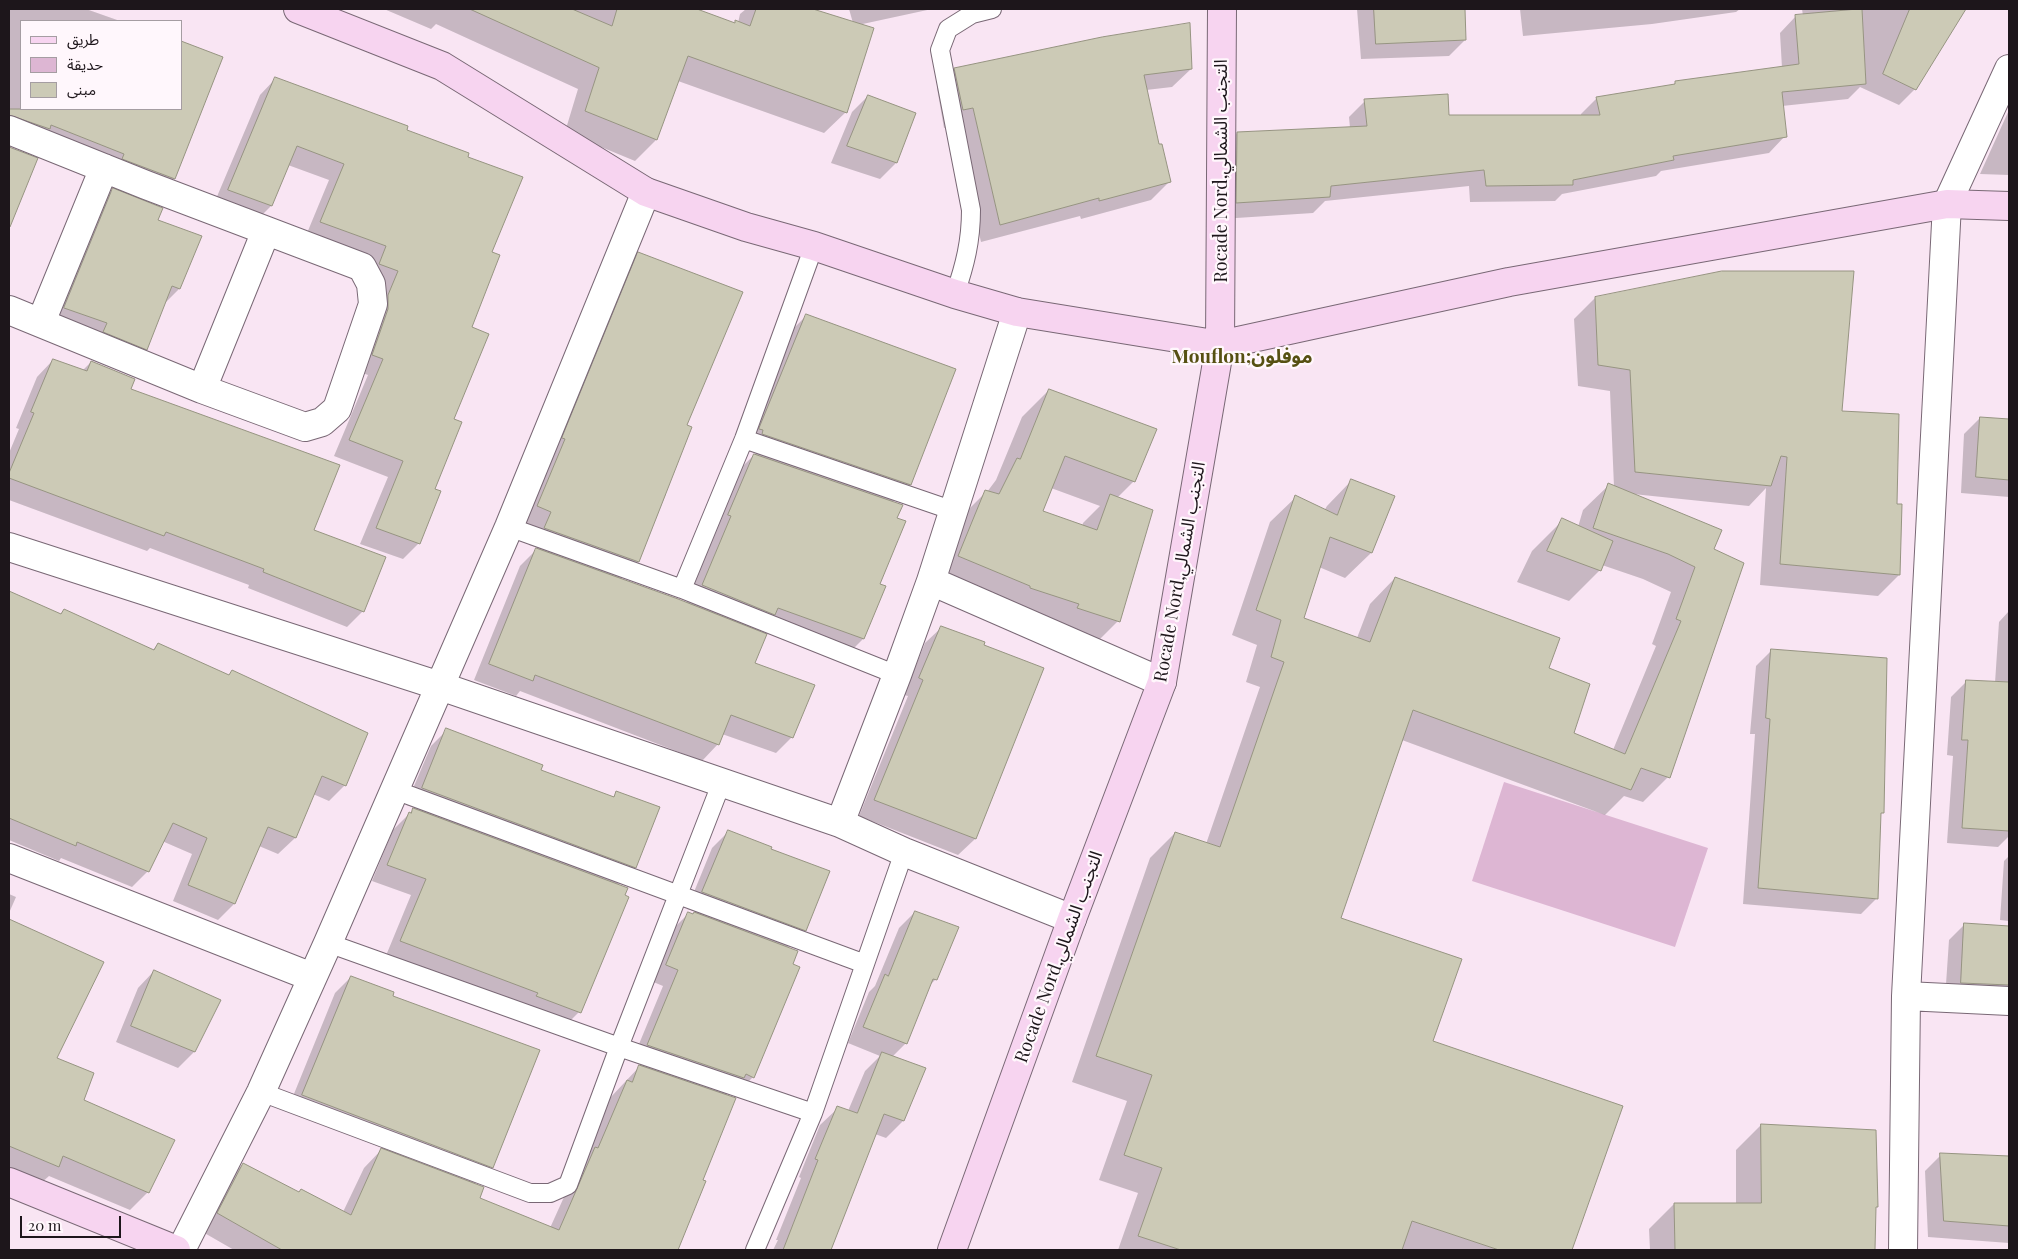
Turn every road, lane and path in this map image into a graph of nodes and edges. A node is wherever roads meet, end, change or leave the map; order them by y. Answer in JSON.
{"nodes":[{"id":1,"x":298,"y":9,"type":"edge"},
{"id":2,"x":992,"y":9,"type":"edge"},
{"id":3,"x":1222,"y":9,"type":"edge"},
{"id":4,"x":2009,"y":69,"type":"edge"},
{"id":5,"x":9,"y":130,"type":"edge"},
{"id":6,"x":104,"y":168,"type":"junction"},
{"id":7,"x":646,"y":192,"type":"junction"},
{"id":8,"x":1947,"y":204,"type":"junction"},
{"id":9,"x":2009,"y":206,"type":"edge"},
{"id":10,"x":266,"y":230,"type":"junction"},
{"id":11,"x":814,"y":246,"type":"junction"},
{"id":12,"x":955,"y":294,"type":"junction"},
{"id":13,"x":9,"y":310,"type":"edge"},
{"id":14,"x":1017,"y":312,"type":"junction"},
{"id":15,"x":42,"y":322,"type":"junction"},
{"id":16,"x":1220,"y":345,"type":"junction"},
{"id":17,"x":202,"y":389,"type":"junction"},
{"id":18,"x":744,"y":439,"type":"junction"},
{"id":19,"x":954,"y":511,"type":"junction"},
{"id":20,"x":509,"y":526,"type":"junction"},
{"id":21,"x":9,"y":547,"type":"edge"},
{"id":22,"x":931,"y":581,"type":"junction"},
{"id":23,"x":682,"y":589,"type":"junction"},
{"id":24,"x":897,"y":675,"type":"junction"},
{"id":25,"x":1162,"y":682,"type":"junction"},
{"id":26,"x":440,"y":686,"type":"junction"},
{"id":27,"x":721,"y":784,"type":"junction"},
{"id":28,"x":395,"y":790,"type":"junction"},
{"id":29,"x":840,"y":823,"type":"junction"},
{"id":30,"x":904,"y":852,"type":"junction"},
{"id":31,"x":9,"y":858,"type":"edge"},
{"id":32,"x":678,"y":895,"type":"junction"},
{"id":33,"x":1072,"y":919,"type":"junction"},
{"id":34,"x":328,"y":942,"type":"junction"},
{"id":35,"x":865,"y":964,"type":"junction"},
{"id":36,"x":312,"y":977,"type":"junction"},
{"id":37,"x":1906,"y":996,"type":"junction"},
{"id":38,"x":2009,"y":1002,"type":"edge"},
{"id":39,"x":619,"y":1047,"type":"junction"},
{"id":40,"x":261,"y":1092,"type":"junction"},
{"id":41,"x":813,"y":1113,"type":"junction"},
{"id":42,"x":9,"y":1182,"type":"edge"},
{"id":43,"x":176,"y":1250,"type":"edge"},
{"id":44,"x":181,"y":1250,"type":"edge"},
{"id":45,"x":755,"y":1250,"type":"edge"},
{"id":46,"x":952,"y":1250,"type":"edge"},
{"id":47,"x":1903,"y":1250,"type":"edge"}],
"edges":[{"from":1,"to":7,"type":"street"},
{"from":2,"to":12,"type":"lane"},
{"from":3,"to":16,"type":"street","name":"Rocade Nord,التجنب الشمالي"},
{"from":4,"to":8,"type":"street"},
{"from":5,"to":6,"type":"street"},
{"from":6,"to":10,"type":"street"},
{"from":6,"to":15,"type":"street"},
{"from":7,"to":11,"type":"street"},
{"from":7,"to":20,"type":"street"},
{"from":8,"to":9,"type":"street"},
{"from":8,"to":16,"type":"street"},
{"from":8,"to":37,"type":"street"},
{"from":10,"to":17,"type":"street"},
{"from":10,"to":17,"type":"street"},
{"from":11,"to":12,"type":"street"},
{"from":11,"to":18,"type":"lane"},
{"from":12,"to":14,"type":"street"},
{"from":13,"to":15,"type":"street"},
{"from":14,"to":16,"type":"street"},
{"from":14,"to":19,"type":"street"},
{"from":15,"to":17,"type":"street"},
{"from":16,"to":25,"type":"street","name":"Rocade Nord,التجنب الشمالي"},
{"from":18,"to":19,"type":"lane"},
{"from":18,"to":23,"type":"lane"},
{"from":19,"to":22,"type":"street"},
{"from":20,"to":23,"type":"lane"},
{"from":20,"to":26,"type":"street"},
{"from":21,"to":26,"type":"street"},
{"from":22,"to":24,"type":"street"},
{"from":22,"to":25,"type":"street"},
{"from":23,"to":24,"type":"lane"},
{"from":24,"to":29,"type":"street"},
{"from":25,"to":33,"type":"street","name":"Rocade Nord,التجنب الشمالي"},
{"from":26,"to":27,"type":"street"},
{"from":26,"to":28,"type":"street"},
{"from":27,"to":29,"type":"street"},
{"from":27,"to":32,"type":"lane"},
{"from":28,"to":32,"type":"lane"},
{"from":28,"to":34,"type":"street"},
{"from":29,"to":30,"type":"street"},
{"from":30,"to":33,"type":"street"},
{"from":30,"to":35,"type":"lane"},
{"from":31,"to":36,"type":"street"},
{"from":32,"to":35,"type":"lane"},
{"from":32,"to":39,"type":"lane"},
{"from":33,"to":46,"type":"street","name":"Rocade Nord,التجنب الشمالي"},
{"from":34,"to":36,"type":"street"},
{"from":34,"to":39,"type":"lane"},
{"from":35,"to":41,"type":"lane"},
{"from":36,"to":40,"type":"street"},
{"from":37,"to":38,"type":"street"},
{"from":37,"to":47,"type":"street"},
{"from":39,"to":40,"type":"lane"},
{"from":39,"to":41,"type":"lane"},
{"from":40,"to":44,"type":"street"},
{"from":41,"to":45,"type":"lane"},
{"from":42,"to":43,"type":"street"}]}
